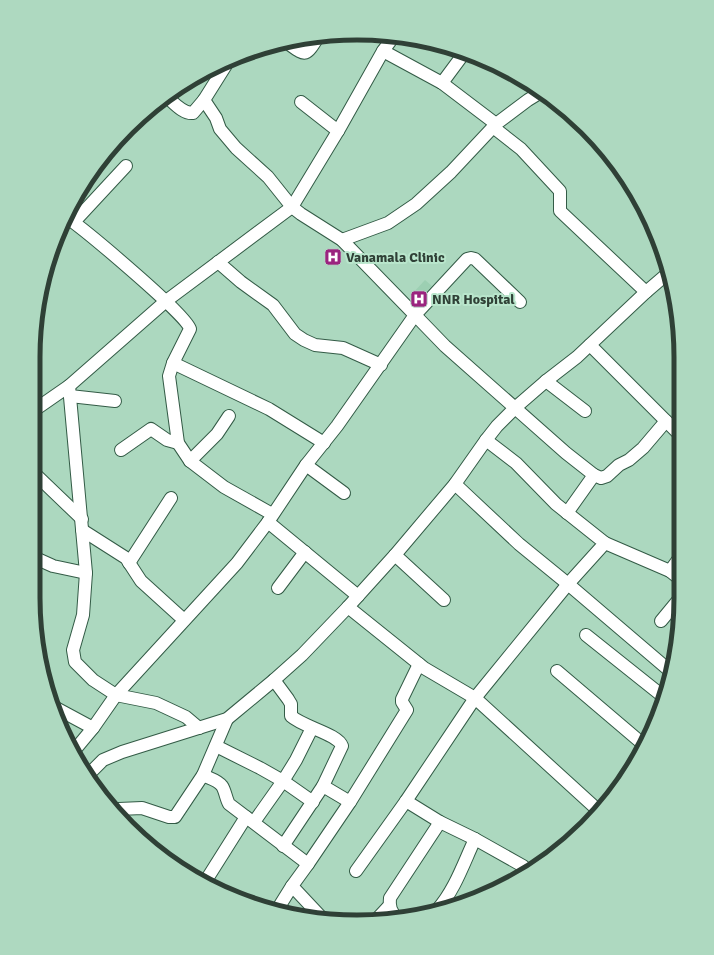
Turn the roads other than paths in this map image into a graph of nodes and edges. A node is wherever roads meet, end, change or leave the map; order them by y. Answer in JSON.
{"nodes":[{"id":1,"x":389,"y":42,"type":"edge"},
{"id":2,"x":314,"y":43,"type":"edge"},
{"id":3,"x":292,"y":47,"type":"edge"},
{"id":4,"x":383,"y":51,"type":"junction"},
{"id":5,"x":461,"y":58,"type":"edge"},
{"id":6,"x":223,"y":70,"type":"edge"},
{"id":7,"x":442,"y":83,"type":"junction"},
{"id":8,"x":536,"y":95,"type":"edge"},
{"id":9,"x":204,"y":100,"type":"junction"},
{"id":10,"x":171,"y":101,"type":"edge"},
{"id":11,"x":301,"y":102,"type":"dead end"},
{"id":12,"x":494,"y":125,"type":"junction"},
{"id":13,"x":338,"y":131,"type":"junction"},
{"id":14,"x":126,"y":166,"type":"dead end"},
{"id":15,"x":292,"y":206,"type":"junction"},
{"id":16,"x":80,"y":208,"type":"edge"},
{"id":17,"x":73,"y":218,"type":"edge"},
{"id":18,"x":71,"y":220,"type":"edge"},
{"id":19,"x":342,"y":240,"type":"junction"},
{"id":20,"x":218,"y":262,"type":"junction"},
{"id":21,"x":664,"y":277,"type":"edge"},
{"id":22,"x":646,"y":292,"type":"junction"},
{"id":23,"x":166,"y":301,"type":"junction"},
{"id":24,"x":520,"y":302,"type":"dead end"},
{"id":25,"x":415,"y":315,"type":"junction"},
{"id":26,"x":590,"y":345,"type":"junction"},
{"id":27,"x":173,"y":363,"type":"junction"},
{"id":28,"x":381,"y":365,"type":"junction"},
{"id":29,"x":546,"y":381,"type":"junction"},
{"id":30,"x":69,"y":391,"type":"junction"},
{"id":31,"x":115,"y":401,"type":"dead end"},
{"id":32,"x":516,"y":407,"type":"junction"},
{"id":33,"x":40,"y":408,"type":"edge"},
{"id":34,"x":585,"y":411,"type":"dead end"},
{"id":35,"x":229,"y":416,"type":"dead end"},
{"id":36,"x":666,"y":421,"type":"junction"},
{"id":37,"x":674,"y":429,"type":"edge"},
{"id":38,"x":486,"y":440,"type":"junction"},
{"id":39,"x":178,"y":443,"type":"junction"},
{"id":40,"x":324,"y":443,"type":"junction"},
{"id":41,"x":122,"y":450,"type":"dead end"},
{"id":42,"x":190,"y":461,"type":"junction"},
{"id":43,"x":306,"y":466,"type":"junction"},
{"id":44,"x":594,"y":475,"type":"junction"},
{"id":45,"x":40,"y":480,"type":"edge"},
{"id":46,"x":455,"y":484,"type":"junction"},
{"id":47,"x":344,"y":493,"type":"dead end"},
{"id":48,"x":171,"y":498,"type":"dead end"},
{"id":49,"x":566,"y":513,"type":"junction"},
{"id":50,"x":270,"y":518,"type":"junction"},
{"id":51,"x":82,"y":525,"type":"junction"},
{"id":52,"x":605,"y":543,"type":"junction"},
{"id":53,"x":305,"y":552,"type":"junction"},
{"id":54,"x":395,"y":555,"type":"junction"},
{"id":55,"x":40,"y":560,"type":"edge"},
{"id":56,"x":129,"y":563,"type":"junction"},
{"id":57,"x":674,"y":565,"type":"edge"},
{"id":58,"x":670,"y":571,"type":"junction"},
{"id":59,"x":86,"y":573,"type":"junction"},
{"id":60,"x":674,"y":574,"type":"edge"},
{"id":61,"x":568,"y":584,"type":"junction"},
{"id":62,"x":278,"y":588,"type":"dead end"},
{"id":63,"x":358,"y":596,"type":"junction"},
{"id":64,"x":444,"y":600,"type":"dead end"},
{"id":65,"x":674,"y":606,"type":"edge"},
{"id":66,"x":348,"y":607,"type":"junction"},
{"id":67,"x":184,"y":620,"type":"junction"},
{"id":68,"x":661,"y":621,"type":"dead end"},
{"id":69,"x":586,"y":635,"type":"dead end"},
{"id":70,"x":419,"y":664,"type":"junction"},
{"id":71,"x":666,"y":668,"type":"edge"},
{"id":72,"x":557,"y":672,"type":"dead end"},
{"id":73,"x":274,"y":680,"type":"junction"},
{"id":74,"x":659,"y":693,"type":"edge"},
{"id":75,"x":116,"y":695,"type":"junction"},
{"id":76,"x":475,"y":698,"type":"junction"},
{"id":77,"x":61,"y":711,"type":"edge"},
{"id":78,"x":227,"y":719,"type":"junction"},
{"id":79,"x":93,"y":728,"type":"junction"},
{"id":80,"x":199,"y":728,"type":"junction"},
{"id":81,"x":312,"y":728,"type":"junction"},
{"id":82,"x":639,"y":741,"type":"edge"},
{"id":83,"x":216,"y":746,"type":"junction"},
{"id":84,"x":77,"y":747,"type":"edge"},
{"id":85,"x":91,"y":772,"type":"edge"},
{"id":86,"x":202,"y":775,"type":"junction"},
{"id":87,"x":283,"y":781,"type":"junction"},
{"id":88,"x":323,"y":786,"type":"junction"},
{"id":89,"x":406,"y":801,"type":"junction"},
{"id":90,"x":313,"y":802,"type":"junction"},
{"id":91,"x":350,"y":802,"type":"junction"},
{"id":92,"x":595,"y":807,"type":"edge"},
{"id":93,"x":121,"y":809,"type":"edge"},
{"id":94,"x":250,"y":819,"type":"junction"},
{"id":95,"x":440,"y":822,"type":"junction"},
{"id":96,"x":475,"y":839,"type":"junction"},
{"id":97,"x":284,"y":846,"type":"junction"},
{"id":98,"x":308,"y":864,"type":"junction"},
{"id":99,"x":524,"y":868,"type":"edge"},
{"id":100,"x":356,"y":871,"type":"dead end"},
{"id":101,"x":208,"y":878,"type":"edge"},
{"id":102,"x":292,"y":886,"type":"junction"},
{"id":103,"x":443,"y":903,"type":"edge"},
{"id":104,"x":280,"y":905,"type":"edge"},
{"id":105,"x":389,"y":906,"type":"junction"},
{"id":106,"x":316,"y":912,"type":"edge"},
{"id":107,"x":392,"y":913,"type":"edge"},
{"id":108,"x":382,"y":914,"type":"edge"}],
"edges":[{"from":1,"to":4,"type":"street"},
{"from":2,"to":3,"type":"street"},
{"from":4,"to":7,"type":"street"},
{"from":4,"to":13,"type":"street"},
{"from":5,"to":7,"type":"street"},
{"from":6,"to":9,"type":"street"},
{"from":7,"to":12,"type":"street"},
{"from":8,"to":12,"type":"street"},
{"from":9,"to":10,"type":"street"},
{"from":9,"to":15,"type":"street"},
{"from":11,"to":13,"type":"street"},
{"from":12,"to":19,"type":"street"},
{"from":12,"to":22,"type":"street"},
{"from":13,"to":15,"type":"street"},
{"from":14,"to":16,"type":"street"},
{"from":15,"to":19,"type":"street"},
{"from":15,"to":20,"type":"street"},
{"from":16,"to":17,"type":"street"},
{"from":18,"to":23,"type":"street"},
{"from":19,"to":25,"type":"street"},
{"from":20,"to":23,"type":"street"},
{"from":20,"to":28,"type":"street"},
{"from":21,"to":22,"type":"street"},
{"from":22,"to":26,"type":"street"},
{"from":23,"to":27,"type":"street"},
{"from":23,"to":30,"type":"street"},
{"from":24,"to":25,"type":"street"},
{"from":25,"to":28,"type":"street"},
{"from":25,"to":32,"type":"street"},
{"from":26,"to":29,"type":"street"},
{"from":26,"to":36,"type":"street"},
{"from":27,"to":39,"type":"street"},
{"from":27,"to":40,"type":"street"},
{"from":28,"to":40,"type":"street"},
{"from":29,"to":32,"type":"street"},
{"from":29,"to":34,"type":"street"},
{"from":30,"to":31,"type":"street"},
{"from":30,"to":33,"type":"street"},
{"from":30,"to":51,"type":"street"},
{"from":32,"to":38,"type":"street"},
{"from":32,"to":44,"type":"street"},
{"from":35,"to":42,"type":"street"},
{"from":36,"to":37,"type":"street"},
{"from":36,"to":44,"type":"street"},
{"from":38,"to":46,"type":"street"},
{"from":38,"to":49,"type":"street"},
{"from":39,"to":41,"type":"street"},
{"from":39,"to":42,"type":"street"},
{"from":40,"to":43,"type":"street"},
{"from":42,"to":50,"type":"street"},
{"from":43,"to":47,"type":"street"},
{"from":43,"to":50,"type":"street"},
{"from":44,"to":49,"type":"street"},
{"from":45,"to":51,"type":"street"},
{"from":46,"to":54,"type":"street"},
{"from":46,"to":61,"type":"street"},
{"from":48,"to":56,"type":"street"},
{"from":49,"to":52,"type":"street"},
{"from":50,"to":53,"type":"street"},
{"from":50,"to":67,"type":"street"},
{"from":51,"to":56,"type":"street"},
{"from":51,"to":59,"type":"street"},
{"from":52,"to":58,"type":"street"},
{"from":52,"to":61,"type":"street"},
{"from":53,"to":62,"type":"street"},
{"from":53,"to":63,"type":"street"},
{"from":54,"to":63,"type":"street"},
{"from":54,"to":64,"type":"street"},
{"from":55,"to":59,"type":"street"},
{"from":56,"to":67,"type":"street"},
{"from":57,"to":58,"type":"street"},
{"from":58,"to":60,"type":"street"},
{"from":59,"to":75,"type":"street"},
{"from":61,"to":71,"type":"street"},
{"from":61,"to":76,"type":"street"},
{"from":63,"to":66,"type":"street"},
{"from":65,"to":68,"type":"street"},
{"from":66,"to":70,"type":"street"},
{"from":66,"to":73,"type":"street"},
{"from":67,"to":75,"type":"street"},
{"from":69,"to":74,"type":"street"},
{"from":70,"to":76,"type":"street"},
{"from":70,"to":91,"type":"street"},
{"from":72,"to":82,"type":"street"},
{"from":73,"to":78,"type":"street"},
{"from":73,"to":81,"type":"street"},
{"from":75,"to":79,"type":"street"},
{"from":75,"to":80,"type":"street"},
{"from":76,"to":89,"type":"street"},
{"from":76,"to":92,"type":"street"},
{"from":77,"to":79,"type":"street"},
{"from":78,"to":80,"type":"street"},
{"from":78,"to":83,"type":"street"},
{"from":79,"to":84,"type":"street"},
{"from":80,"to":85,"type":"street"},
{"from":81,"to":87,"type":"street"},
{"from":81,"to":88,"type":"street"},
{"from":83,"to":86,"type":"street"},
{"from":83,"to":87,"type":"street"},
{"from":86,"to":93,"type":"street"},
{"from":86,"to":94,"type":"street"},
{"from":87,"to":90,"type":"street"},
{"from":87,"to":94,"type":"street"},
{"from":88,"to":90,"type":"street"},
{"from":88,"to":91,"type":"street"},
{"from":89,"to":95,"type":"street"},
{"from":89,"to":100,"type":"street"},
{"from":90,"to":97,"type":"street"},
{"from":91,"to":98,"type":"street"},
{"from":94,"to":97,"type":"street"},
{"from":94,"to":101,"type":"street"},
{"from":95,"to":96,"type":"street"},
{"from":95,"to":105,"type":"street"},
{"from":96,"to":99,"type":"street"},
{"from":96,"to":103,"type":"street"},
{"from":97,"to":98,"type":"street"},
{"from":98,"to":102,"type":"street"},
{"from":102,"to":104,"type":"street"},
{"from":102,"to":106,"type":"street"},
{"from":105,"to":107,"type":"street"},
{"from":105,"to":108,"type":"street"}]}
